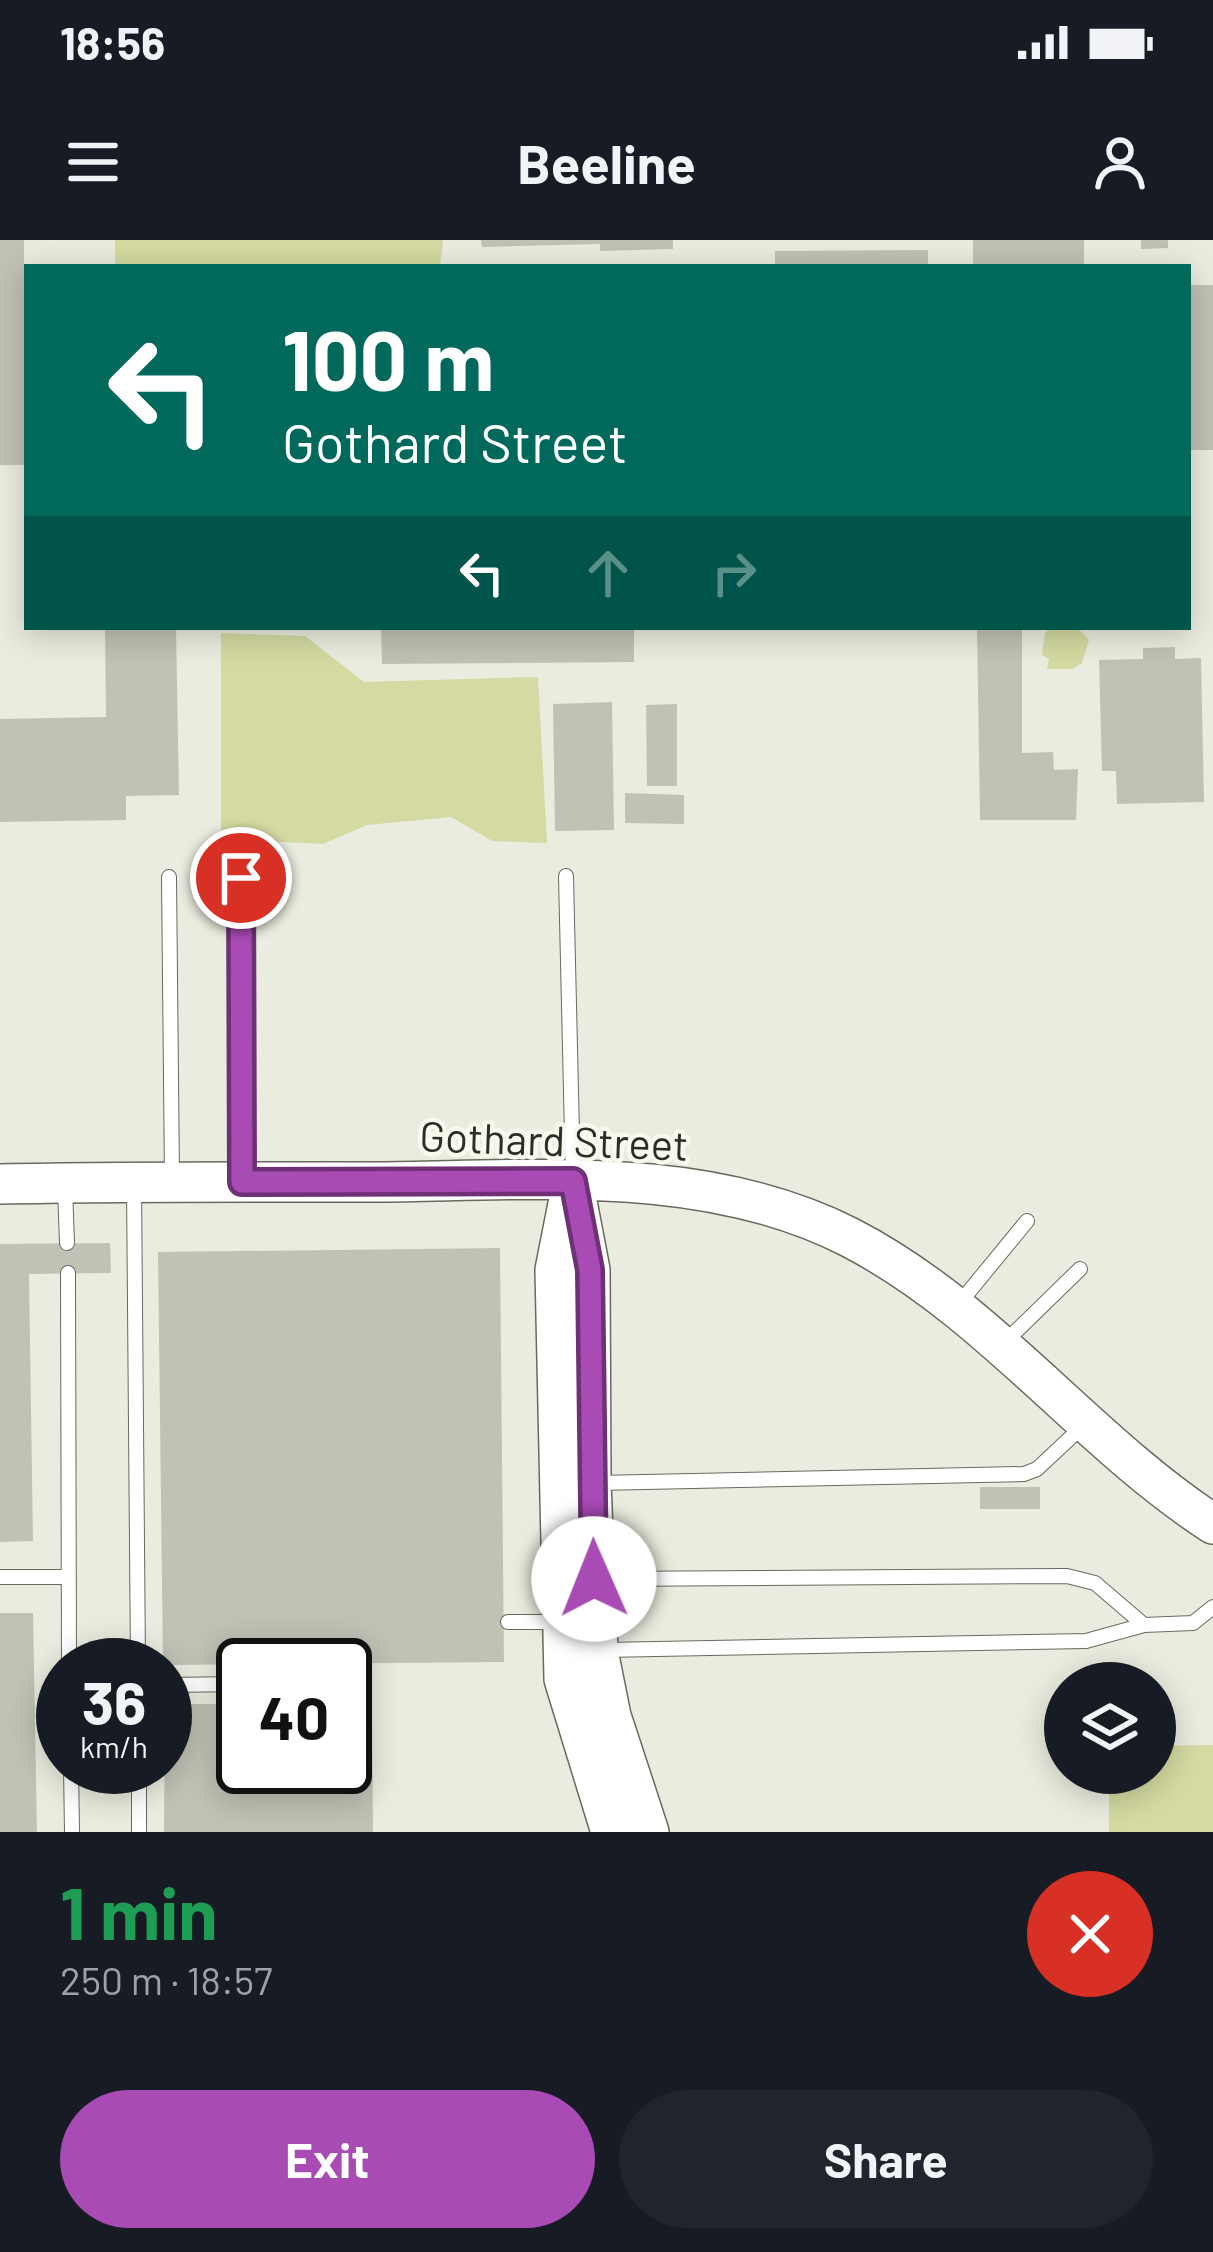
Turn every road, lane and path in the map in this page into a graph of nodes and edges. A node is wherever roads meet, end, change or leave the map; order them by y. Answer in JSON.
{"nodes":[{"id":1,"x":566,"y":876,"type":"dead end"},
{"id":2,"x":169,"y":878,"type":"dead end"},
{"id":3,"x":241,"y":878,"type":"dead end"},
{"id":4,"x":573,"y":1181,"type":"junction"},
{"id":5,"x":242,"y":1182,"type":"junction"},
{"id":6,"x":65,"y":1183,"type":"junction"},
{"id":7,"x":153,"y":1183,"type":"junction"},
{"id":8,"x":0,"y":1184,"type":"edge"},
{"id":9,"x":1027,"y":1221,"type":"dead end"},
{"id":10,"x":67,"y":1243,"type":"dead end"},
{"id":11,"x":1080,"y":1269,"type":"dead end"},
{"id":12,"x":68,"y":1273,"type":"dead end"},
{"id":13,"x":957,"y":1306,"type":"junction"},
{"id":14,"x":1003,"y":1344,"type":"junction"},
{"id":15,"x":1086,"y":1423,"type":"junction"},
{"id":16,"x":592,"y":1483,"type":"junction"},
{"id":17,"x":1213,"y":1524,"type":"edge"},
{"id":18,"x":0,"y":1576,"type":"edge"},
{"id":19,"x":68,"y":1577,"type":"junction"},
{"id":20,"x":594,"y":1579,"type":"junction"},
{"id":21,"x":1213,"y":1607,"type":"edge"},
{"id":22,"x":508,"y":1622,"type":"dead end"},
{"id":23,"x":1144,"y":1625,"type":"junction"},
{"id":24,"x":585,"y":1631,"type":"junction"},
{"id":25,"x":69,"y":1638,"type":"edge"},
{"id":26,"x":139,"y":1638,"type":"edge"},
{"id":27,"x":71,"y":1794,"type":"edge"},
{"id":28,"x":139,"y":1794,"type":"edge"},
{"id":29,"x":72,"y":1832,"type":"edge"},
{"id":30,"x":140,"y":1832,"type":"edge"},
{"id":31,"x":611,"y":1832,"type":"edge"},
{"id":32,"x":649,"y":1832,"type":"edge"}],
"edges":[{"from":1,"to":4,"type":"lane"},
{"from":2,"to":7,"type":"lane"},
{"from":3,"to":5,"type":"lane"},
{"from":4,"to":5,"type":"street","name":"Gothard Street"},
{"from":4,"to":13,"type":"street","name":"Gothard Street"},
{"from":4,"to":16,"type":"street"},
{"from":4,"to":24,"type":"street"},
{"from":5,"to":7,"type":"street","name":"Gothard Street"},
{"from":6,"to":7,"type":"street","name":"Gothard Street"},
{"from":6,"to":8,"type":"street","name":"Gothard Street"},
{"from":6,"to":10,"type":"lane"},
{"from":7,"to":26,"type":"lane"},
{"from":9,"to":13,"type":"lane"},
{"from":11,"to":14,"type":"lane"},
{"from":12,"to":19,"type":"lane"},
{"from":13,"to":14,"type":"street","name":"Gothard Street"},
{"from":14,"to":15,"type":"street","name":"Gothard Street"},
{"from":15,"to":16,"type":"lane"},
{"from":15,"to":17,"type":"street","name":"Gothard Street"},
{"from":16,"to":20,"type":"street"},
{"from":18,"to":19,"type":"lane"},
{"from":19,"to":25,"type":"lane"},
{"from":20,"to":23,"type":"lane"},
{"from":20,"to":24,"type":"street"},
{"from":21,"to":23,"type":"lane"},
{"from":22,"to":24,"type":"lane"},
{"from":23,"to":24,"type":"lane"},
{"from":24,"to":31,"type":"street"},
{"from":24,"to":32,"type":"street"},
{"from":27,"to":29,"type":"lane"},
{"from":28,"to":30,"type":"lane"}]}
